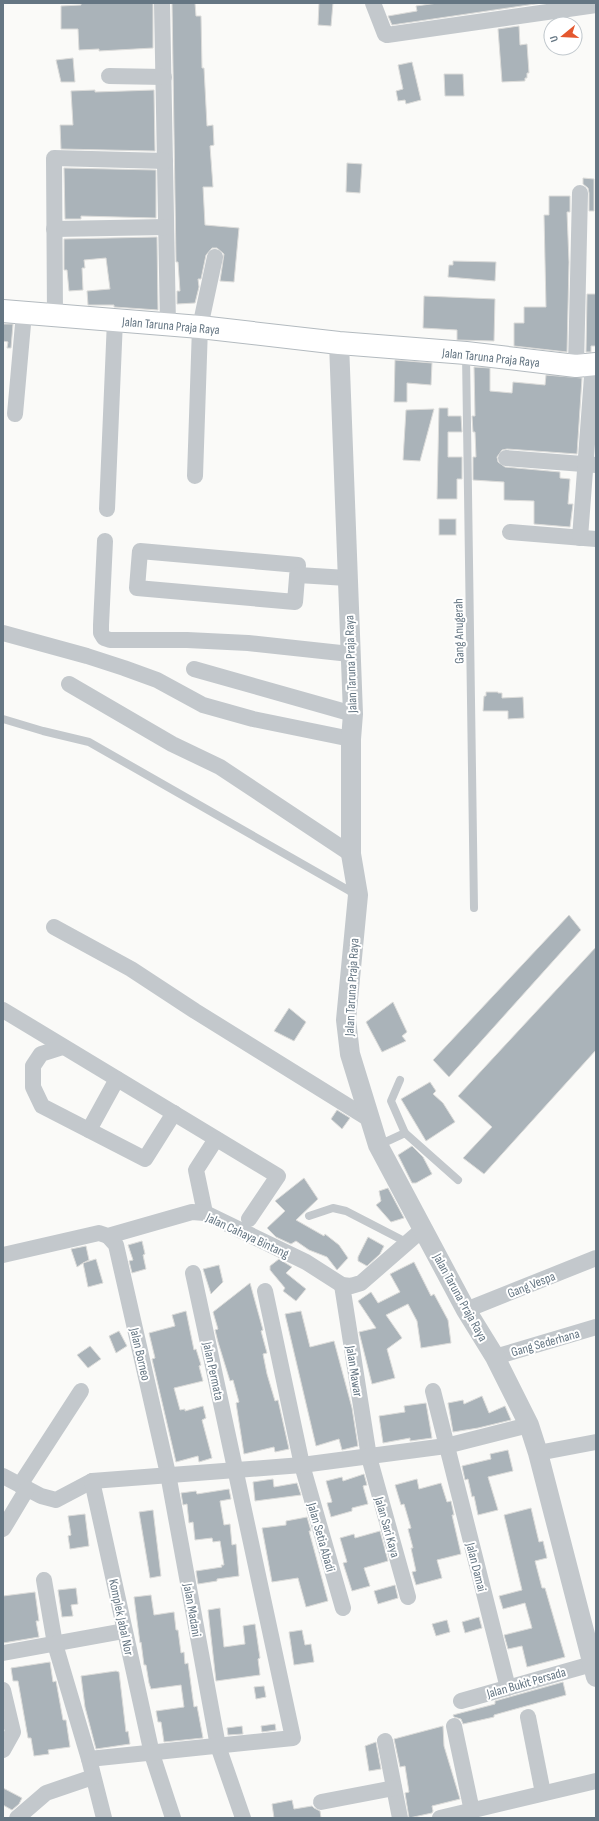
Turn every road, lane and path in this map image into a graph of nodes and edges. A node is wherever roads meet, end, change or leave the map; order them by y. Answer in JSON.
{"nodes":[{"id":1,"x":162,"y":3,"type":"edge"},
{"id":2,"x":374,"y":3,"type":"edge"},
{"id":3,"x":596,"y":5,"type":"edge"},
{"id":4,"x":109,"y":76,"type":"dead end"},
{"id":5,"x":164,"y":77,"type":"junction"},
{"id":6,"x":165,"y":161,"type":"junction"},
{"id":7,"x":580,"y":193,"type":"dead end"},
{"id":8,"x":166,"y":227,"type":"junction"},
{"id":9,"x":54,"y":229,"type":"junction"},
{"id":10,"x":215,"y":257,"type":"dead end"},
{"id":11,"x":3,"y":310,"type":"edge"},
{"id":12,"x":24,"y":313,"type":"junction"},
{"id":13,"x":55,"y":314,"type":"junction"},
{"id":14,"x":115,"y":320,"type":"junction"},
{"id":15,"x":168,"y":325,"type":"junction"},
{"id":16,"x":200,"y":327,"type":"junction"},
{"id":17,"x":339,"y":343,"type":"junction"},
{"id":18,"x":466,"y":353,"type":"junction"},
{"id":19,"x":588,"y":364,"type":"edge"},
{"id":20,"x":15,"y":414,"type":"dead end"},
{"id":21,"x":506,"y":458,"type":"dead end"},
{"id":22,"x":591,"y":465,"type":"edge"},
{"id":23,"x":195,"y":476,"type":"dead end"},
{"id":24,"x":107,"y":509,"type":"dead end"},
{"id":25,"x":510,"y":532,"type":"dead end"},
{"id":26,"x":588,"y":538,"type":"edge"},
{"id":27,"x":105,"y":541,"type":"dead end"},
{"id":28,"x":298,"y":575,"type":"junction"},
{"id":29,"x":347,"y":578,"type":"junction"},
{"id":30,"x":3,"y":634,"type":"edge"},
{"id":31,"x":350,"y":654,"type":"junction"},
{"id":32,"x":194,"y":669,"type":"dead end"},
{"id":33,"x":69,"y":684,"type":"dead end"},
{"id":34,"x":353,"y":714,"type":"junction"},
{"id":35,"x":3,"y":719,"type":"edge"},
{"id":36,"x":351,"y":739,"type":"junction"},
{"id":37,"x":351,"y":854,"type":"junction"},
{"id":38,"x":358,"y":895,"type":"junction"},
{"id":39,"x":474,"y":908,"type":"dead end"},
{"id":40,"x":54,"y":927,"type":"dead end"},
{"id":41,"x":3,"y":1010,"type":"edge"},
{"id":42,"x":63,"y":1047,"type":"junction"},
{"id":43,"x":117,"y":1079,"type":"junction"},
{"id":44,"x":400,"y":1080,"type":"dead end"},
{"id":45,"x":174,"y":1113,"type":"junction"},
{"id":46,"x":369,"y":1120,"type":"junction"},
{"id":47,"x":89,"y":1130,"type":"junction"},
{"id":48,"x":405,"y":1133,"type":"junction"},
{"id":49,"x":216,"y":1139,"type":"junction"},
{"id":50,"x":378,"y":1146,"type":"junction"},
{"id":51,"x":458,"y":1180,"type":"dead end"},
{"id":52,"x":205,"y":1213,"type":"junction"},
{"id":53,"x":309,"y":1216,"type":"dead end"},
{"id":54,"x":249,"y":1219,"type":"dead end"},
{"id":55,"x":423,"y":1229,"type":"junction"},
{"id":56,"x":108,"y":1236,"type":"junction"},
{"id":57,"x":408,"y":1243,"type":"junction"},
{"id":58,"x":3,"y":1255,"type":"edge"},
{"id":59,"x":596,"y":1258,"type":"edge"},
{"id":60,"x":193,"y":1273,"type":"dead end"},
{"id":61,"x":342,"y":1285,"type":"junction"},
{"id":62,"x":265,"y":1291,"type":"dead end"},
{"id":63,"x":466,"y":1310,"type":"junction"},
{"id":64,"x":596,"y":1328,"type":"edge"},
{"id":65,"x":495,"y":1356,"type":"junction"},
{"id":66,"x":80,"y":1391,"type":"dead end"},
{"id":67,"x":433,"y":1391,"type":"dead end"},
{"id":68,"x":529,"y":1425,"type":"junction"},
{"id":69,"x":596,"y":1442,"type":"edge"},
{"id":70,"x":446,"y":1446,"type":"junction"},
{"id":71,"x":538,"y":1453,"type":"junction"},
{"id":72,"x":369,"y":1456,"type":"junction"},
{"id":73,"x":302,"y":1465,"type":"junction"},
{"id":74,"x":234,"y":1470,"type":"junction"},
{"id":75,"x":168,"y":1474,"type":"junction"},
{"id":76,"x":3,"y":1476,"type":"edge"},
{"id":77,"x":92,"y":1481,"type":"junction"},
{"id":78,"x":23,"y":1487,"type":"junction"},
{"id":79,"x":3,"y":1529,"type":"edge"},
{"id":80,"x":44,"y":1580,"type":"dead end"},
{"id":81,"x":408,"y":1597,"type":"dead end"},
{"id":82,"x":343,"y":1608,"type":"dead end"},
{"id":83,"x":124,"y":1631,"type":"junction"},
{"id":84,"x":55,"y":1644,"type":"junction"},
{"id":85,"x":3,"y":1653,"type":"edge"},
{"id":86,"x":594,"y":1670,"type":"edge"},
{"id":87,"x":508,"y":1688,"type":"junction"},
{"id":88,"x":3,"y":1690,"type":"edge"},
{"id":89,"x":461,"y":1701,"type":"dead end"},
{"id":90,"x":528,"y":1717,"type":"dead end"},
{"id":91,"x":454,"y":1726,"type":"dead end"},
{"id":92,"x":5,"y":1741,"type":"edge"},
{"id":93,"x":385,"y":1741,"type":"dead end"},
{"id":94,"x":218,"y":1746,"type":"junction"},
{"id":95,"x":152,"y":1754,"type":"junction"},
{"id":96,"x":89,"y":1759,"type":"junction"},
{"id":97,"x":93,"y":1776,"type":"junction"},
{"id":98,"x":596,"y":1781,"type":"edge"},
{"id":99,"x":394,"y":1788,"type":"junction"},
{"id":100,"x":543,"y":1793,"type":"junction"},
{"id":101,"x":320,"y":1802,"type":"dead end"},
{"id":102,"x":472,"y":1811,"type":"junction"},
{"id":103,"x":17,"y":1818,"type":"edge"},
{"id":104,"x":104,"y":1818,"type":"edge"},
{"id":105,"x":173,"y":1818,"type":"edge"},
{"id":106,"x":243,"y":1818,"type":"edge"},
{"id":107,"x":400,"y":1818,"type":"edge"},
{"id":108,"x":440,"y":1818,"type":"edge"}],
"edges":[{"from":1,"to":5,"type":"street"},
{"from":2,"to":3,"type":"street"},
{"from":4,"to":5,"type":"street"},
{"from":5,"to":6,"type":"street"},
{"from":6,"to":8,"type":"street"},
{"from":6,"to":9,"type":"street"},
{"from":7,"to":19,"type":"street"},
{"from":8,"to":9,"type":"street"},
{"from":8,"to":15,"type":"street"},
{"from":9,"to":13,"type":"street"},
{"from":10,"to":16,"type":"street"},
{"from":11,"to":12,"type":"main road","name":"Jalan Taruna Praja Raya"},
{"from":12,"to":13,"type":"main road","name":"Jalan Taruna Praja Raya"},
{"from":12,"to":20,"type":"street"},
{"from":13,"to":14,"type":"main road","name":"Jalan Taruna Praja Raya"},
{"from":14,"to":15,"type":"main road","name":"Jalan Taruna Praja Raya"},
{"from":14,"to":24,"type":"street"},
{"from":15,"to":16,"type":"main road","name":"Jalan Taruna Praja Raya"},
{"from":16,"to":17,"type":"main road","name":"Jalan Taruna Praja Raya"},
{"from":16,"to":23,"type":"street"},
{"from":17,"to":18,"type":"main road","name":"Jalan Taruna Praja Raya"},
{"from":17,"to":29,"type":"street","name":"Jalan Taruna Praja Raya"},
{"from":18,"to":19,"type":"main road","name":"Jalan Taruna Praja Raya"},
{"from":18,"to":39,"type":"lane","name":"Gang Anugerah"},
{"from":19,"to":22,"type":"street"},
{"from":21,"to":22,"type":"street"},
{"from":22,"to":26,"type":"street"},
{"from":25,"to":26,"type":"street"},
{"from":27,"to":31,"type":"street"},
{"from":28,"to":28,"type":"street"},
{"from":28,"to":29,"type":"street"},
{"from":29,"to":31,"type":"street","name":"Jalan Taruna Praja Raya"},
{"from":30,"to":36,"type":"street"},
{"from":31,"to":34,"type":"street","name":"Jalan Taruna Praja Raya"},
{"from":32,"to":34,"type":"street"},
{"from":33,"to":37,"type":"street"},
{"from":34,"to":36,"type":"street","name":"Jalan Taruna Praja Raya"},
{"from":35,"to":38,"type":"lane"},
{"from":36,"to":37,"type":"street","name":"Jalan Taruna Praja Raya"},
{"from":37,"to":38,"type":"street","name":"Jalan Taruna Praja Raya"},
{"from":38,"to":46,"type":"street","name":"Jalan Taruna Praja Raya"},
{"from":40,"to":46,"type":"street"},
{"from":41,"to":42,"type":"street"},
{"from":42,"to":43,"type":"street"},
{"from":42,"to":47,"type":"street"},
{"from":43,"to":45,"type":"street"},
{"from":43,"to":47,"type":"street"},
{"from":44,"to":48,"type":"lane"},
{"from":45,"to":47,"type":"street"},
{"from":45,"to":49,"type":"street"},
{"from":46,"to":50,"type":"street","name":"Jalan Taruna Praja Raya"},
{"from":48,"to":50,"type":"lane"},
{"from":48,"to":51,"type":"lane"},
{"from":49,"to":52,"type":"street"},
{"from":49,"to":54,"type":"street"},
{"from":50,"to":55,"type":"street","name":"Jalan Taruna Praja Raya"},
{"from":52,"to":56,"type":"street","name":"Jalan Cahaya Bintang"},
{"from":52,"to":61,"type":"street","name":"Jalan Cahaya Bintang"},
{"from":53,"to":57,"type":"lane"},
{"from":55,"to":57,"type":"street"},
{"from":55,"to":63,"type":"street","name":"Jalan Taruna Praja Raya"},
{"from":56,"to":58,"type":"street","name":"Jalan Cahaya Bintang"},
{"from":56,"to":75,"type":"street","name":"Jalan Borneo"},
{"from":57,"to":61,"type":"street"},
{"from":59,"to":63,"type":"street","name":"Gang Vespa"},
{"from":60,"to":74,"type":"street","name":"Jalan Permata"},
{"from":61,"to":72,"type":"street","name":"Jalan Mawar"},
{"from":62,"to":73,"type":"street","name":"Jalan Setia Abadi"},
{"from":63,"to":65,"type":"street","name":"Jalan Taruna Praja Raya"},
{"from":64,"to":65,"type":"street","name":"Gang Sederhana"},
{"from":65,"to":68,"type":"street","name":"Jalan Taruna Praja Raya"},
{"from":66,"to":78,"type":"street"},
{"from":67,"to":70,"type":"street","name":"Jalan Damai"},
{"from":68,"to":70,"type":"street"},
{"from":68,"to":71,"type":"street","name":"Jalan Taruna Praja Raya"},
{"from":69,"to":71,"type":"street"},
{"from":70,"to":72,"type":"street"},
{"from":70,"to":87,"type":"street","name":"Jalan Damai"},
{"from":71,"to":86,"type":"street","name":"Jalan Taruna Praja Raya"},
{"from":72,"to":73,"type":"street"},
{"from":72,"to":81,"type":"street","name":"Jalan Sari Kaya"},
{"from":73,"to":74,"type":"street"},
{"from":73,"to":82,"type":"street","name":"Jalan Setia Abadi"},
{"from":74,"to":75,"type":"street"},
{"from":74,"to":94,"type":"street","name":"Jalan Permata"},
{"from":75,"to":77,"type":"street"},
{"from":75,"to":94,"type":"street","name":"Jalan Madani"},
{"from":76,"to":78,"type":"street"},
{"from":77,"to":78,"type":"street"},
{"from":77,"to":83,"type":"street","name":"Komplek Jabal Nor"},
{"from":78,"to":79,"type":"street"},
{"from":80,"to":84,"type":"street"},
{"from":83,"to":84,"type":"street"},
{"from":83,"to":95,"type":"street","name":"Komplek Jabal Nor"},
{"from":84,"to":85,"type":"street"},
{"from":84,"to":96,"type":"street"},
{"from":86,"to":87,"type":"street","name":"Jalan Bukit Persada"},
{"from":87,"to":89,"type":"street","name":"Jalan Bukit Persada"},
{"from":88,"to":92,"type":"street"},
{"from":90,"to":100,"type":"street"},
{"from":91,"to":102,"type":"street"},
{"from":93,"to":99,"type":"street"},
{"from":94,"to":95,"type":"street"},
{"from":94,"to":106,"type":"street","name":"Jalan Madani"},
{"from":95,"to":96,"type":"street"},
{"from":95,"to":105,"type":"street","name":"Komplek Jabal Nor"},
{"from":96,"to":97,"type":"street"},
{"from":97,"to":103,"type":"street"},
{"from":97,"to":104,"type":"street"},
{"from":98,"to":100,"type":"street"},
{"from":99,"to":101,"type":"street"},
{"from":99,"to":107,"type":"street"},
{"from":100,"to":102,"type":"street"},
{"from":102,"to":108,"type":"street"}]}
